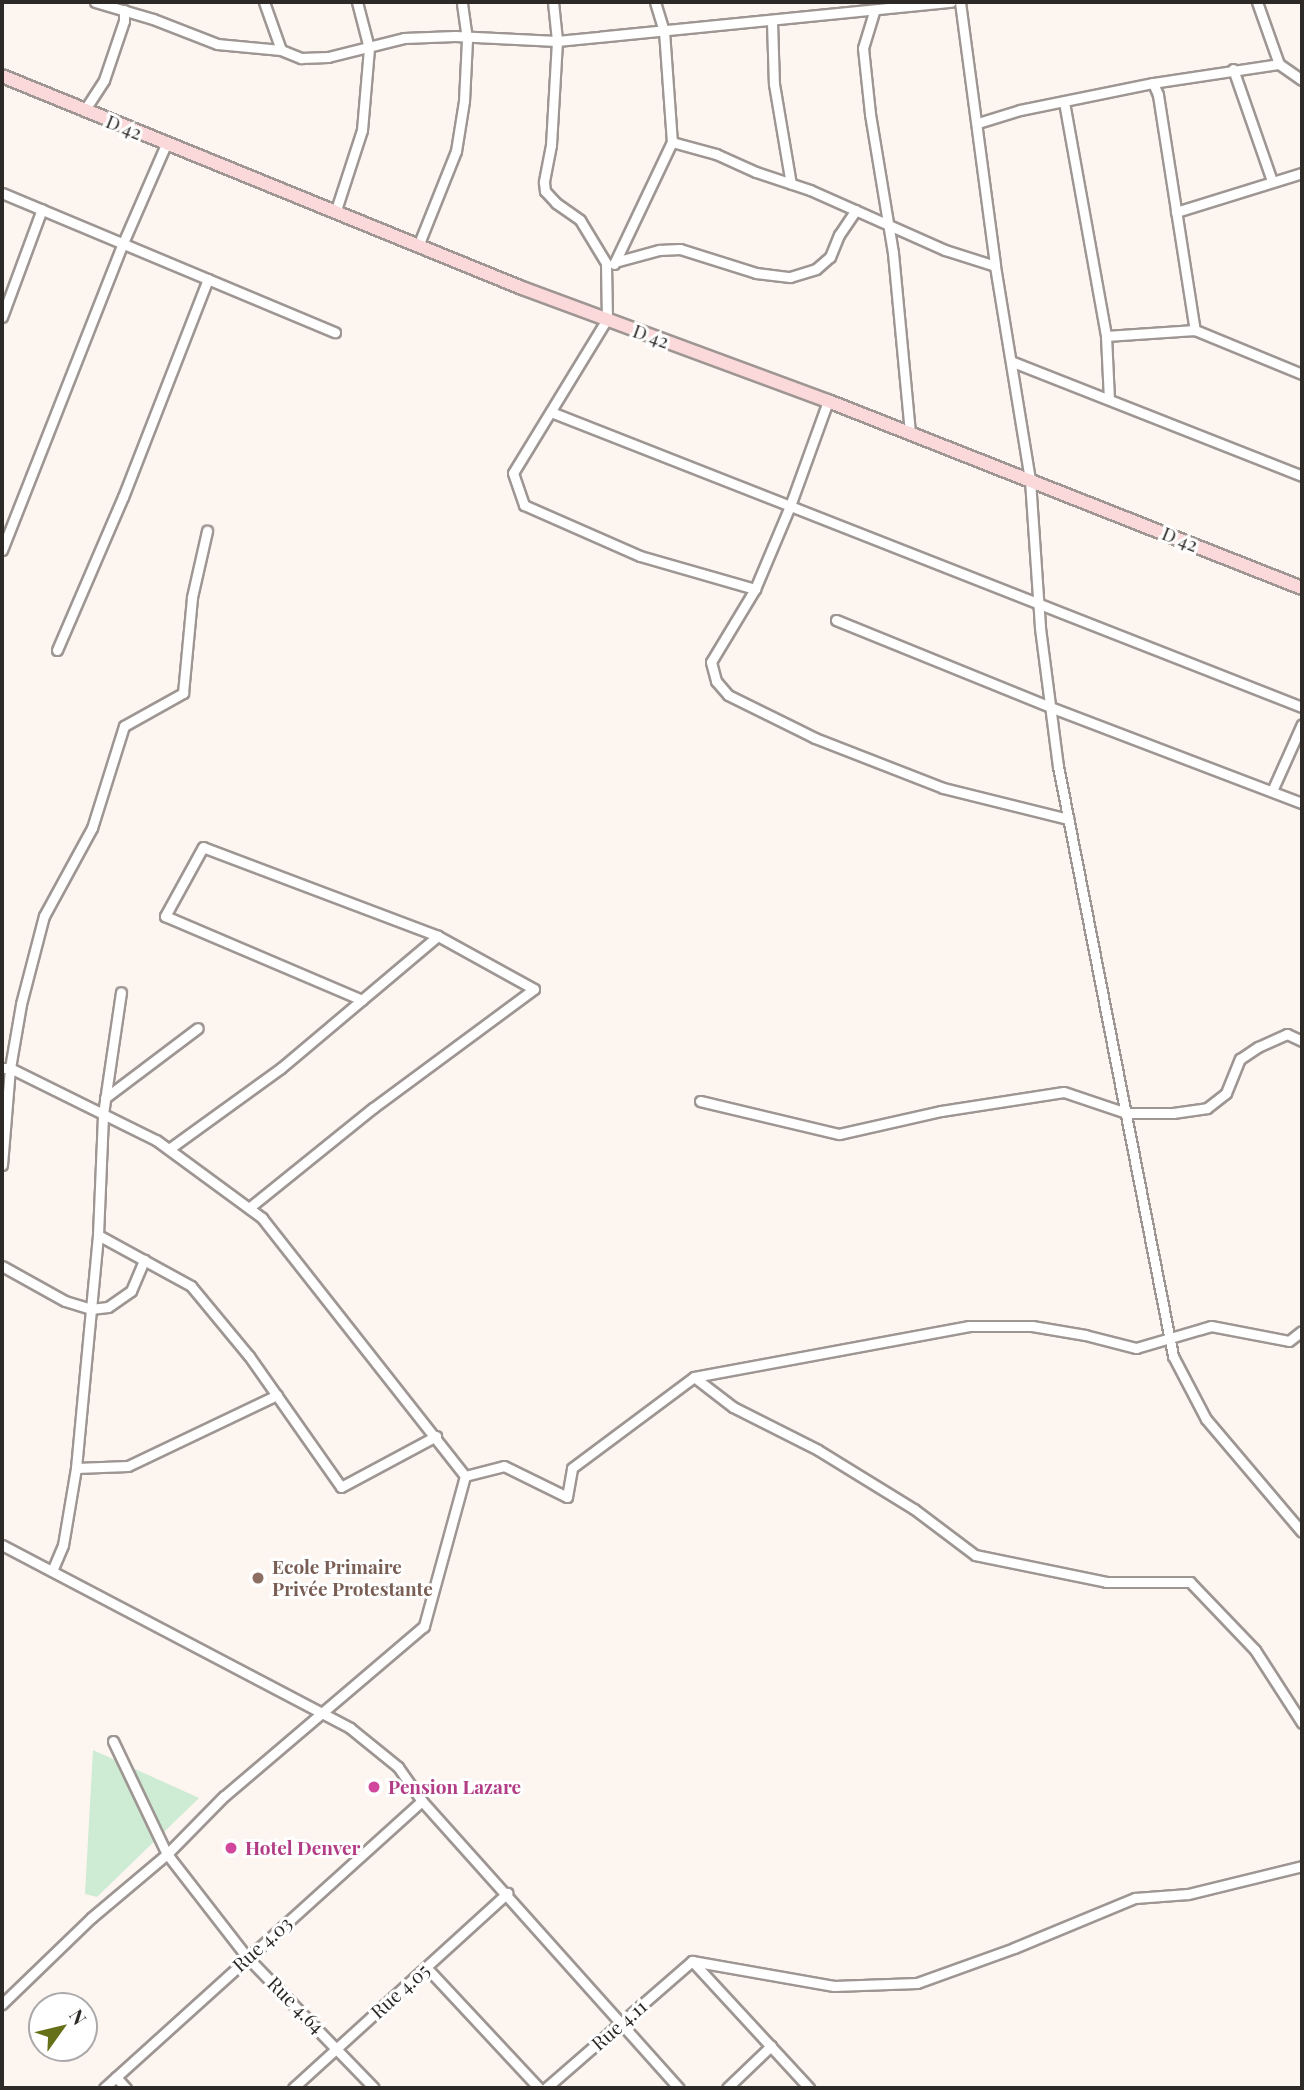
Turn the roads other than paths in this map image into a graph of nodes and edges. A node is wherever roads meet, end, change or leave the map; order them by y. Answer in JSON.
{"nodes":[{"id":1,"x":95,"y":2,"type":"edge"},
{"id":2,"x":264,"y":2,"type":"edge"},
{"id":3,"x":358,"y":2,"type":"edge"},
{"id":4,"x":462,"y":2,"type":"edge"},
{"id":5,"x":554,"y":2,"type":"edge"},
{"id":6,"x":655,"y":2,"type":"edge"},
{"id":7,"x":951,"y":2,"type":"edge"},
{"id":8,"x":960,"y":2,"type":"edge"},
{"id":9,"x":1257,"y":2,"type":"edge"},
{"id":10,"x":124,"y":10,"type":"junction"},
{"id":11,"x":874,"y":12,"type":"junction"},
{"id":12,"x":772,"y":22,"type":"junction"},
{"id":13,"x":664,"y":31,"type":"junction"},
{"id":14,"x":467,"y":39,"type":"junction"},
{"id":15,"x":557,"y":41,"type":"junction"},
{"id":16,"x":369,"y":48,"type":"junction"},
{"id":17,"x":281,"y":50,"type":"junction"},
{"id":18,"x":1279,"y":64,"type":"junction"},
{"id":19,"x":1233,"y":69,"type":"junction"},
{"id":20,"x":2,"y":76,"type":"edge"},
{"id":21,"x":1302,"y":80,"type":"edge"},
{"id":22,"x":1153,"y":83,"type":"junction"},
{"id":23,"x":1065,"y":102,"type":"junction"},
{"id":24,"x":84,"y":111,"type":"junction"},
{"id":25,"x":978,"y":123,"type":"junction"},
{"id":26,"x":672,"y":142,"type":"junction"},
{"id":27,"x":166,"y":144,"type":"junction"},
{"id":28,"x":1302,"y":173,"type":"edge"},
{"id":29,"x":1272,"y":181,"type":"junction"},
{"id":30,"x":791,"y":184,"type":"junction"},
{"id":31,"x":2,"y":193,"type":"edge"},
{"id":32,"x":42,"y":209,"type":"junction"},
{"id":33,"x":336,"y":210,"type":"junction"},
{"id":34,"x":856,"y":210,"type":"junction"},
{"id":35,"x":1176,"y":212,"type":"junction"},
{"id":36,"x":889,"y":225,"type":"junction"},
{"id":37,"x":123,"y":243,"type":"junction"},
{"id":38,"x":418,"y":246,"type":"junction"},
{"id":39,"x":615,"y":262,"type":"junction"},
{"id":40,"x":995,"y":266,"type":"junction"},
{"id":41,"x":608,"y":276,"type":"junction"},
{"id":42,"x":208,"y":279,"type":"junction"},
{"id":43,"x":6,"y":294,"type":"edge"},
{"id":44,"x":2,"y":317,"type":"edge"},
{"id":45,"x":607,"y":319,"type":"junction"},
{"id":46,"x":1195,"y":330,"type":"junction"},
{"id":47,"x":335,"y":332,"type":"dead end"},
{"id":48,"x":1106,"y":336,"type":"junction"},
{"id":49,"x":1013,"y":362,"type":"junction"},
{"id":50,"x":1302,"y":374,"type":"edge"},
{"id":51,"x":1109,"y":400,"type":"junction"},
{"id":52,"x":828,"y":401,"type":"junction"},
{"id":53,"x":551,"y":412,"type":"junction"},
{"id":54,"x":910,"y":433,"type":"junction"},
{"id":55,"x":1302,"y":475,"type":"edge"},
{"id":56,"x":1030,"y":480,"type":"junction"},
{"id":57,"x":790,"y":506,"type":"junction"},
{"id":58,"x":207,"y":531,"type":"dead end"},
{"id":59,"x":2,"y":550,"type":"edge"},
{"id":60,"x":1302,"y":588,"type":"edge"},
{"id":61,"x":755,"y":589,"type":"junction"},
{"id":62,"x":1038,"y":604,"type":"junction"},
{"id":63,"x":836,"y":620,"type":"dead end"},
{"id":64,"x":57,"y":650,"type":"dead end"},
{"id":65,"x":1050,"y":707,"type":"junction"},
{"id":66,"x":1302,"y":707,"type":"edge"},
{"id":67,"x":1302,"y":724,"type":"edge"},
{"id":68,"x":1272,"y":791,"type":"junction"},
{"id":69,"x":1302,"y":803,"type":"edge"},
{"id":70,"x":1068,"y":819,"type":"junction"},
{"id":71,"x":438,"y":936,"type":"junction"},
{"id":72,"x":121,"y":992,"type":"dead end"},
{"id":73,"x":362,"y":1000,"type":"junction"},
{"id":74,"x":198,"y":1028,"type":"dead end"},
{"id":75,"x":1302,"y":1041,"type":"edge"},
{"id":76,"x":6,"y":1068,"type":"edge"},
{"id":77,"x":105,"y":1098,"type":"junction"},
{"id":78,"x":700,"y":1101,"type":"dead end"},
{"id":79,"x":1126,"y":1113,"type":"junction"},
{"id":80,"x":103,"y":1114,"type":"junction"},
{"id":81,"x":169,"y":1149,"type":"junction"},
{"id":82,"x":2,"y":1165,"type":"edge"},
{"id":83,"x":248,"y":1208,"type":"junction"},
{"id":84,"x":98,"y":1235,"type":"junction"},
{"id":85,"x":144,"y":1260,"type":"junction"},
{"id":86,"x":2,"y":1266,"type":"edge"},
{"id":87,"x":91,"y":1309,"type":"junction"},
{"id":88,"x":1302,"y":1331,"type":"edge"},
{"id":89,"x":1170,"y":1339,"type":"junction"},
{"id":90,"x":694,"y":1377,"type":"junction"},
{"id":91,"x":277,"y":1395,"type":"junction"},
{"id":92,"x":436,"y":1436,"type":"junction"},
{"id":93,"x":76,"y":1468,"type":"junction"},
{"id":94,"x":465,"y":1476,"type":"junction"},
{"id":95,"x":1302,"y":1532,"type":"edge"},
{"id":96,"x":2,"y":1545,"type":"edge"},
{"id":97,"x":52,"y":1571,"type":"junction"},
{"id":98,"x":323,"y":1712,"type":"junction"},
{"id":99,"x":1302,"y":1723,"type":"edge"},
{"id":100,"x":113,"y":1741,"type":"dead end"},
{"id":101,"x":422,"y":1801,"type":"junction"},
{"id":102,"x":167,"y":1854,"type":"junction"},
{"id":103,"x":1302,"y":1866,"type":"edge"},
{"id":104,"x":507,"y":1893,"type":"junction"},
{"id":105,"x":247,"y":1957,"type":"junction"},
{"id":106,"x":692,"y":1961,"type":"junction"},
{"id":107,"x":426,"y":1968,"type":"junction"},
{"id":108,"x":2,"y":2004,"type":"edge"},
{"id":109,"x":622,"y":2022,"type":"junction"},
{"id":110,"x":771,"y":2046,"type":"junction"},
{"id":111,"x":337,"y":2047,"type":"junction"},
{"id":112,"x":116,"y":2077,"type":"junction"},
{"id":113,"x":104,"y":2088,"type":"edge"},
{"id":114,"x":126,"y":2088,"type":"edge"},
{"id":115,"x":293,"y":2088,"type":"edge"},
{"id":116,"x":374,"y":2088,"type":"edge"},
{"id":117,"x":538,"y":2088,"type":"edge"},
{"id":118,"x":546,"y":2088,"type":"edge"},
{"id":119,"x":679,"y":2088,"type":"edge"},
{"id":120,"x":727,"y":2088,"type":"edge"},
{"id":121,"x":809,"y":2088,"type":"edge"}],
"edges":[{"from":1,"to":10,"type":"street"},
{"from":2,"to":17,"type":"street"},
{"from":3,"to":16,"type":"street"},
{"from":4,"to":14,"type":"street"},
{"from":5,"to":15,"type":"street"},
{"from":6,"to":13,"type":"street"},
{"from":7,"to":11,"type":"street"},
{"from":8,"to":25,"type":"street"},
{"from":9,"to":18,"type":"street"},
{"from":10,"to":17,"type":"street"},
{"from":10,"to":24,"type":"street"},
{"from":11,"to":12,"type":"street"},
{"from":11,"to":36,"type":"street"},
{"from":12,"to":13,"type":"street"},
{"from":12,"to":30,"type":"street"},
{"from":13,"to":15,"type":"street"},
{"from":13,"to":26,"type":"street"},
{"from":14,"to":15,"type":"street"},
{"from":14,"to":16,"type":"street"},
{"from":14,"to":38,"type":"street"},
{"from":15,"to":41,"type":"street"},
{"from":16,"to":17,"type":"street"},
{"from":16,"to":33,"type":"street"},
{"from":18,"to":19,"type":"street"},
{"from":18,"to":21,"type":"street"},
{"from":19,"to":22,"type":"street"},
{"from":19,"to":29,"type":"street"},
{"from":20,"to":24,"type":"street","name":"D 42","number":"D 42"},
{"from":22,"to":23,"type":"street"},
{"from":22,"to":35,"type":"street"},
{"from":23,"to":25,"type":"street"},
{"from":23,"to":48,"type":"street"},
{"from":24,"to":27,"type":"street","name":"D 42","number":"D 42"},
{"from":25,"to":40,"type":"street"},
{"from":26,"to":30,"type":"street"},
{"from":26,"to":39,"type":"street"},
{"from":27,"to":33,"type":"street","name":"D 42","number":"D 42"},
{"from":27,"to":37,"type":"street"},
{"from":28,"to":29,"type":"street"},
{"from":29,"to":35,"type":"street"},
{"from":30,"to":34,"type":"street"},
{"from":31,"to":32,"type":"street"},
{"from":32,"to":37,"type":"street"},
{"from":32,"to":43,"type":"street"},
{"from":33,"to":38,"type":"street","name":"D 42","number":"D 42"},
{"from":34,"to":36,"type":"street"},
{"from":34,"to":39,"type":"street"},
{"from":35,"to":46,"type":"street"},
{"from":36,"to":40,"type":"street"},
{"from":36,"to":54,"type":"street"},
{"from":37,"to":42,"type":"street"},
{"from":37,"to":59,"type":"street"},
{"from":38,"to":45,"type":"street","name":"D 42","number":"D 42"},
{"from":39,"to":41,"type":"street"},
{"from":40,"to":49,"type":"street"},
{"from":41,"to":45,"type":"street"},
{"from":42,"to":47,"type":"street"},
{"from":42,"to":64,"type":"street"},
{"from":43,"to":44,"type":"street"},
{"from":45,"to":52,"type":"street","name":"D 42","number":"D 42"},
{"from":45,"to":53,"type":"street"},
{"from":46,"to":48,"type":"street"},
{"from":46,"to":50,"type":"street"},
{"from":48,"to":51,"type":"street"},
{"from":49,"to":51,"type":"street"},
{"from":49,"to":56,"type":"street"},
{"from":51,"to":55,"type":"street"},
{"from":52,"to":54,"type":"street","name":"D 42","number":"D 42"},
{"from":52,"to":57,"type":"street"},
{"from":53,"to":57,"type":"street"},
{"from":53,"to":61,"type":"street"},
{"from":54,"to":56,"type":"street","name":"D 42","number":"D 42"},
{"from":56,"to":60,"type":"street","name":"D 42","number":"D 42"},
{"from":56,"to":62,"type":"street"},
{"from":57,"to":61,"type":"street"},
{"from":57,"to":62,"type":"street"},
{"from":58,"to":76,"type":"street"},
{"from":61,"to":70,"type":"street"},
{"from":62,"to":65,"type":"street"},
{"from":62,"to":66,"type":"street"},
{"from":63,"to":65,"type":"street"},
{"from":65,"to":68,"type":"street"},
{"from":65,"to":70,"type":"street"},
{"from":67,"to":68,"type":"street"},
{"from":68,"to":69,"type":"street"},
{"from":70,"to":79,"type":"street"},
{"from":71,"to":73,"type":"street"},
{"from":71,"to":73,"type":"street"},
{"from":71,"to":83,"type":"street"},
{"from":72,"to":77,"type":"street"},
{"from":73,"to":81,"type":"street"},
{"from":74,"to":77,"type":"street"},
{"from":75,"to":79,"type":"street"},
{"from":76,"to":80,"type":"street"},
{"from":76,"to":82,"type":"street"},
{"from":77,"to":80,"type":"street"},
{"from":78,"to":79,"type":"street"},
{"from":79,"to":89,"type":"street"},
{"from":80,"to":81,"type":"street"},
{"from":80,"to":84,"type":"street"},
{"from":81,"to":83,"type":"street"},
{"from":83,"to":92,"type":"street"},
{"from":84,"to":85,"type":"street"},
{"from":84,"to":87,"type":"street"},
{"from":85,"to":87,"type":"street"},
{"from":85,"to":91,"type":"street"},
{"from":86,"to":87,"type":"street"},
{"from":87,"to":93,"type":"street"},
{"from":88,"to":89,"type":"street"},
{"from":89,"to":90,"type":"street"},
{"from":89,"to":95,"type":"street"},
{"from":90,"to":94,"type":"street"},
{"from":90,"to":99,"type":"street"},
{"from":91,"to":92,"type":"street"},
{"from":91,"to":93,"type":"street"},
{"from":92,"to":94,"type":"street"},
{"from":93,"to":97,"type":"street"},
{"from":94,"to":98,"type":"street"},
{"from":96,"to":97,"type":"street"},
{"from":97,"to":98,"type":"street"},
{"from":98,"to":101,"type":"street"},
{"from":98,"to":102,"type":"street"},
{"from":100,"to":102,"type":"street","name":"Rue 4.64"},
{"from":101,"to":104,"type":"street"},
{"from":101,"to":105,"type":"street","name":"Rue 4.03"},
{"from":102,"to":105,"type":"street","name":"Rue 4.64"},
{"from":102,"to":108,"type":"street"},
{"from":103,"to":106,"type":"street"},
{"from":104,"to":107,"type":"street","name":"Rue 4.05"},
{"from":104,"to":109,"type":"street"},
{"from":105,"to":111,"type":"street","name":"Rue 4.64"},
{"from":105,"to":112,"type":"street","name":"Rue 4.03"},
{"from":106,"to":109,"type":"street","name":"Rue 4.11"},
{"from":106,"to":110,"type":"street"},
{"from":107,"to":111,"type":"street","name":"Rue 4.05"},
{"from":107,"to":117,"type":"street"},
{"from":109,"to":118,"type":"street","name":"Rue 4.11"},
{"from":109,"to":119,"type":"street"},
{"from":110,"to":120,"type":"street"},
{"from":110,"to":121,"type":"street"},
{"from":111,"to":115,"type":"street","name":"Rue 4.05"},
{"from":111,"to":116,"type":"street","name":"Rue 4.64"},
{"from":112,"to":113,"type":"street","name":"Rue 4.03"},
{"from":112,"to":114,"type":"street"}]}
